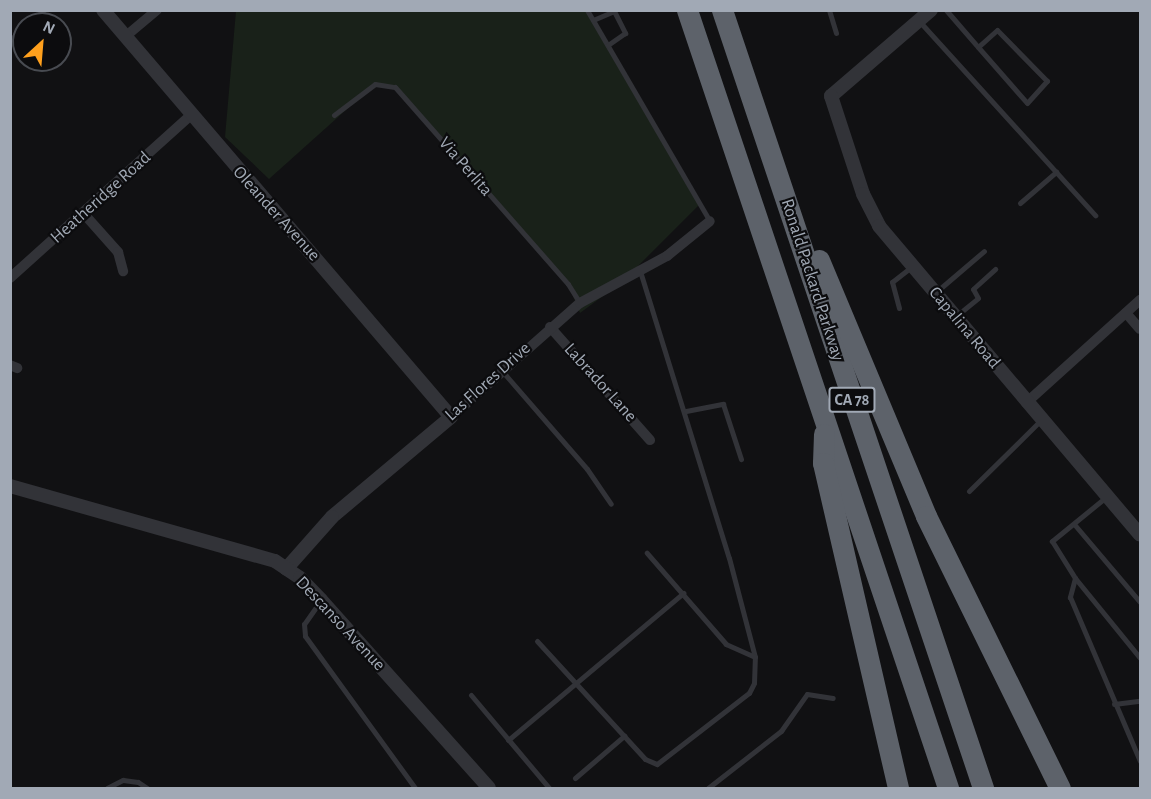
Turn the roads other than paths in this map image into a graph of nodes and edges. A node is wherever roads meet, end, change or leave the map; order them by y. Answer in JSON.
{"nodes":[{"id":1,"x":103,"y":10,"type":"edge"},
{"id":2,"x":157,"y":10,"type":"edge"},
{"id":3,"x":587,"y":10,"type":"edge"},
{"id":4,"x":687,"y":10,"type":"edge"},
{"id":5,"x":722,"y":10,"type":"edge"},
{"id":6,"x":829,"y":10,"type":"edge"},
{"id":7,"x":932,"y":10,"type":"edge"},
{"id":8,"x":946,"y":10,"type":"edge"},
{"id":9,"x":592,"y":20,"type":"junction"},
{"id":10,"x":919,"y":21,"type":"junction"},
{"id":11,"x":836,"y":33,"type":"dead end"},
{"id":12,"x":126,"y":36,"type":"junction"},
{"id":13,"x":608,"y":45,"type":"junction"},
{"id":14,"x":978,"y":48,"type":"junction"},
{"id":15,"x":757,"y":113,"type":"junction"},
{"id":16,"x":334,"y":115,"type":"dead end"},
{"id":17,"x":190,"y":116,"type":"junction"},
{"id":18,"x":1056,"y":172,"type":"junction"},
{"id":19,"x":1020,"y":203,"type":"dead end"},
{"id":20,"x":85,"y":215,"type":"junction"},
{"id":21,"x":1095,"y":215,"type":"dead end"},
{"id":22,"x":710,"y":221,"type":"joint"},
{"id":23,"x":984,"y":251,"type":"dead end"},
{"id":24,"x":912,"y":266,"type":"junction"},
{"id":25,"x":640,"y":269,"type":"junction"},
{"id":26,"x":995,"y":269,"type":"dead end"},
{"id":27,"x":123,"y":271,"type":"dead end"},
{"id":28,"x":10,"y":279,"type":"edge"},
{"id":29,"x":935,"y":293,"type":"junction"},
{"id":30,"x":1140,"y":300,"type":"edge"},
{"id":31,"x":580,"y":303,"type":"junction"},
{"id":32,"x":899,"y":308,"type":"dead end"},
{"id":33,"x":1126,"y":313,"type":"junction"},
{"id":34,"x":954,"y":317,"type":"junction"},
{"id":35,"x":550,"y":327,"type":"junction"},
{"id":36,"x":1140,"y":328,"type":"edge"},
{"id":37,"x":501,"y":371,"type":"junction"},
{"id":38,"x":1026,"y":403,"type":"junction"},
{"id":39,"x":686,"y":411,"type":"junction"},
{"id":40,"x":451,"y":417,"type":"junction"},
{"id":41,"x":825,"y":418,"type":"junction"},
{"id":42,"x":1041,"y":420,"type":"junction"},
{"id":43,"x":650,"y":440,"type":"dead end"},
{"id":44,"x":741,"y":459,"type":"dead end"},
{"id":45,"x":10,"y":486,"type":"edge"},
{"id":46,"x":969,"y":491,"type":"dead end"},
{"id":47,"x":1107,"y":496,"type":"junction"},
{"id":48,"x":611,"y":504,"type":"dead end"},
{"id":49,"x":1074,"y":524,"type":"junction"},
{"id":50,"x":1140,"y":535,"type":"edge"},
{"id":51,"x":648,"y":553,"type":"dead end"},
{"id":52,"x":286,"y":568,"type":"junction"},
{"id":53,"x":1074,"y":578,"type":"junction"},
{"id":54,"x":683,"y":593,"type":"junction"},
{"id":55,"x":321,"y":600,"type":"junction"},
{"id":56,"x":1140,"y":602,"type":"edge"},
{"id":57,"x":537,"y":641,"type":"dead end"},
{"id":58,"x":755,"y":657,"type":"junction"},
{"id":59,"x":1140,"y":658,"type":"edge"},
{"id":60,"x":576,"y":684,"type":"junction"},
{"id":61,"x":471,"y":694,"type":"dead end"},
{"id":62,"x":833,"y":698,"type":"dead end"},
{"id":63,"x":1140,"y":702,"type":"edge"},
{"id":64,"x":1114,"y":704,"type":"junction"},
{"id":65,"x":624,"y":736,"type":"junction"},
{"id":66,"x":508,"y":740,"type":"junction"},
{"id":67,"x":1140,"y":761,"type":"edge"},
{"id":68,"x":575,"y":778,"type":"dead end"},
{"id":69,"x":107,"y":789,"type":"edge"},
{"id":70,"x":147,"y":789,"type":"edge"},
{"id":71,"x":415,"y":789,"type":"edge"},
{"id":72,"x":489,"y":789,"type":"edge"},
{"id":73,"x":549,"y":789,"type":"edge"},
{"id":74,"x":708,"y":789,"type":"edge"},
{"id":75,"x":898,"y":789,"type":"edge"},
{"id":76,"x":948,"y":789,"type":"edge"},
{"id":77,"x":983,"y":789,"type":"edge"},
{"id":78,"x":1059,"y":789,"type":"edge"}],
"edges":[{"from":1,"to":12,"type":"street","name":"Oleander Avenue"},
{"from":2,"to":12,"type":"street"},
{"from":3,"to":9,"type":"lane"},
{"from":4,"to":41,"type":"highway","name":"Ronald Packard Parkway","number":"CA 78"},
{"from":5,"to":15,"type":"highway","name":"Ronald Packard Parkway","number":"CA 78"},
{"from":6,"to":11,"type":"lane"},
{"from":7,"to":10,"type":"street"},
{"from":8,"to":14,"type":"lane"},
{"from":9,"to":13,"type":"lane"},
{"from":9,"to":13,"type":"lane"},
{"from":10,"to":18,"type":"lane"},
{"from":10,"to":24,"type":"street","name":"Capalina Road"},
{"from":12,"to":17,"type":"street","name":"Oleander Avenue"},
{"from":13,"to":22,"type":"lane"},
{"from":14,"to":14,"type":"lane"},
{"from":15,"to":77,"type":"highway","name":"Ronald Packard Parkway","number":"CA 78"},
{"from":15,"to":78,"type":"highway"},
{"from":16,"to":31,"type":"lane","name":"Via Perlita"},
{"from":17,"to":20,"type":"street","name":"Heatheridge Road"},
{"from":17,"to":40,"type":"street","name":"Oleander Avenue"},
{"from":18,"to":19,"type":"lane"},
{"from":18,"to":21,"type":"lane"},
{"from":20,"to":27,"type":"street"},
{"from":20,"to":28,"type":"street","name":"Heatheridge Road"},
{"from":22,"to":25,"type":"street","name":"Las Flores Drive"},
{"from":23,"to":29,"type":"lane"},
{"from":24,"to":29,"type":"street","name":"Capalina Road"},
{"from":24,"to":32,"type":"lane"},
{"from":25,"to":31,"type":"street","name":"Las Flores Drive"},
{"from":25,"to":39,"type":"lane"},
{"from":26,"to":34,"type":"lane"},
{"from":29,"to":34,"type":"street","name":"Capalina Road"},
{"from":30,"to":33,"type":"street"},
{"from":31,"to":35,"type":"street","name":"Las Flores Drive"},
{"from":33,"to":36,"type":"street"},
{"from":33,"to":38,"type":"street"},
{"from":34,"to":38,"type":"street","name":"Capalina Road"},
{"from":35,"to":37,"type":"street","name":"Las Flores Drive"},
{"from":35,"to":43,"type":"street","name":"Labrador Lane"},
{"from":37,"to":40,"type":"street","name":"Las Flores Drive"},
{"from":37,"to":48,"type":"lane"},
{"from":38,"to":42,"type":"street","name":"Capalina Road"},
{"from":39,"to":44,"type":"lane"},
{"from":39,"to":58,"type":"lane"},
{"from":40,"to":52,"type":"street","name":"Las Flores Drive"},
{"from":41,"to":75,"type":"highway"},
{"from":41,"to":76,"type":"highway","name":"Ronald Packard Parkway","number":"CA 78"},
{"from":42,"to":46,"type":"lane"},
{"from":42,"to":47,"type":"street","name":"Capalina Road"},
{"from":45,"to":52,"type":"street","name":"Descanso Avenue"},
{"from":47,"to":49,"type":"lane"},
{"from":47,"to":50,"type":"street","name":"Capalina Road"},
{"from":49,"to":53,"type":"lane"},
{"from":49,"to":56,"type":"lane"},
{"from":51,"to":54,"type":"lane"},
{"from":52,"to":55,"type":"street","name":"Descanso Avenue"},
{"from":53,"to":59,"type":"lane"},
{"from":53,"to":64,"type":"lane"},
{"from":54,"to":58,"type":"lane"},
{"from":54,"to":60,"type":"lane"},
{"from":55,"to":71,"type":"lane"},
{"from":55,"to":72,"type":"street","name":"Descanso Avenue"},
{"from":57,"to":60,"type":"lane"},
{"from":58,"to":65,"type":"lane"},
{"from":60,"to":65,"type":"lane"},
{"from":60,"to":66,"type":"lane"},
{"from":61,"to":66,"type":"lane"},
{"from":62,"to":74,"type":"lane"},
{"from":63,"to":64,"type":"lane"},
{"from":64,"to":67,"type":"lane"},
{"from":65,"to":68,"type":"lane"},
{"from":66,"to":73,"type":"lane"},
{"from":69,"to":70,"type":"lane"}]}
